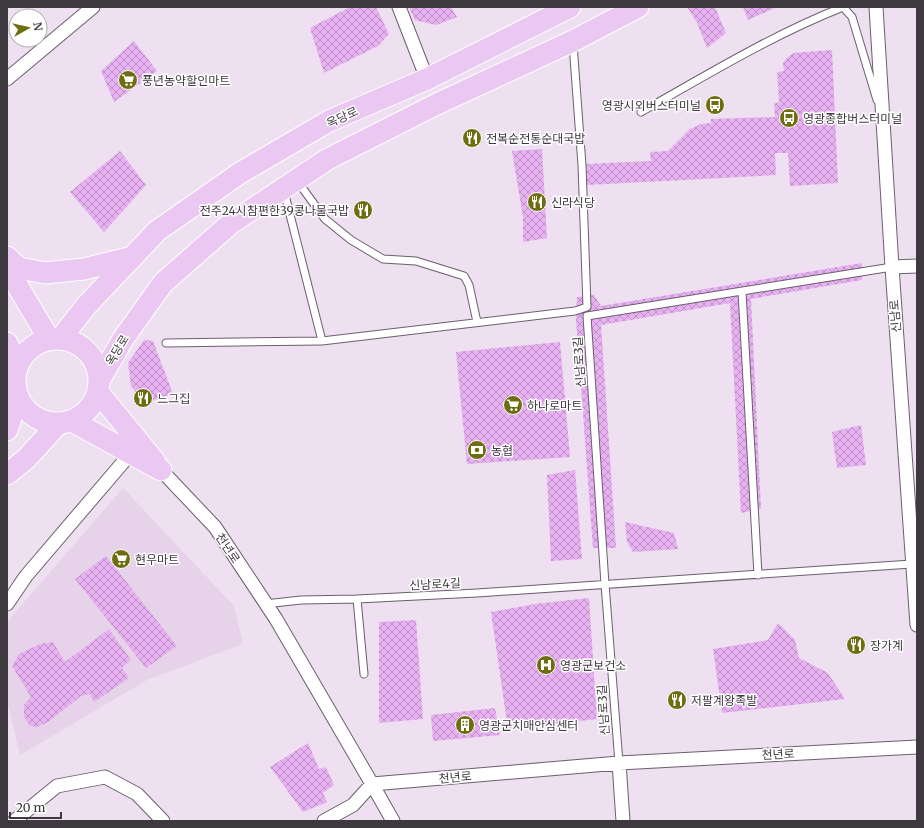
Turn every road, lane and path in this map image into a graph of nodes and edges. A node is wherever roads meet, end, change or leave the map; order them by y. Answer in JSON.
{"nodes":[{"id":1,"x":93,"y":7,"type":"edge"},
{"id":2,"x":400,"y":7,"type":"edge"},
{"id":3,"x":570,"y":7,"type":"edge"},
{"id":4,"x":638,"y":7,"type":"edge"},
{"id":5,"x":832,"y":7,"type":"edge"},
{"id":6,"x":876,"y":7,"type":"edge"},
{"id":7,"x":820,"y":16,"type":"junction"},
{"id":8,"x":573,"y":41,"type":"junction"},
{"id":9,"x":7,"y":79,"type":"edge"},
{"id":10,"x":427,"y":79,"type":"junction"},
{"id":11,"x":641,"y":112,"type":"dead end"},
{"id":12,"x":882,"y":114,"type":"junction"},
{"id":13,"x":290,"y":184,"type":"junction"},
{"id":14,"x":7,"y":257,"type":"edge"},
{"id":15,"x":133,"y":257,"type":"junction"},
{"id":16,"x":917,"y":266,"type":"edge"},
{"id":17,"x":892,"y":267,"type":"junction"},
{"id":18,"x":7,"y":268,"type":"edge"},
{"id":19,"x":742,"y":292,"type":"junction"},
{"id":20,"x":587,"y":307,"type":"junction"},
{"id":21,"x":587,"y":316,"type":"junction"},
{"id":22,"x":477,"y":322,"type":"junction"},
{"id":23,"x":55,"y":339,"type":"junction"},
{"id":24,"x":322,"y":341,"type":"junction"},
{"id":25,"x":7,"y":343,"type":"edge"},
{"id":26,"x":166,"y":343,"type":"dead end"},
{"id":27,"x":17,"y":367,"type":"junction"},
{"id":28,"x":99,"y":386,"type":"junction"},
{"id":29,"x":18,"y":396,"type":"junction"},
{"id":30,"x":66,"y":422,"type":"junction"},
{"id":31,"x":7,"y":430,"type":"edge"},
{"id":32,"x":131,"y":454,"type":"junction"},
{"id":33,"x":161,"y":470,"type":"junction"},
{"id":34,"x":7,"y":474,"type":"edge"},
{"id":35,"x":915,"y":564,"type":"edge"},
{"id":36,"x":758,"y":575,"type":"junction"},
{"id":37,"x":605,"y":584,"type":"junction"},
{"id":38,"x":357,"y":599,"type":"junction"},
{"id":39,"x":7,"y":604,"type":"edge"},
{"id":40,"x":265,"y":604,"type":"junction"},
{"id":41,"x":917,"y":625,"type":"edge"},
{"id":42,"x":364,"y":674,"type":"dead end"},
{"id":43,"x":917,"y":747,"type":"edge"},
{"id":44,"x":619,"y":763,"type":"junction"},
{"id":45,"x":372,"y":784,"type":"junction"},
{"id":46,"x":14,"y":821,"type":"edge"},
{"id":47,"x":163,"y":821,"type":"edge"},
{"id":48,"x":324,"y":821,"type":"edge"},
{"id":49,"x":392,"y":821,"type":"edge"},
{"id":50,"x":623,"y":821,"type":"edge"}],
"edges":[{"from":1,"to":9,"type":"street"},
{"from":2,"to":10,"type":"street"},
{"from":3,"to":10,"type":"main road","name":"옥당로"},
{"from":4,"to":8,"type":"main road","name":"옥당로"},
{"from":5,"to":7,"type":"lane"},
{"from":6,"to":12,"type":"street","name":"신남로"},
{"from":7,"to":11,"type":"lane"},
{"from":7,"to":12,"type":"lane"},
{"from":8,"to":13,"type":"main road","name":"옥당로"},
{"from":8,"to":20,"type":"lane"},
{"from":10,"to":15,"type":"main road","name":"옥당로"},
{"from":12,"to":17,"type":"street","name":"신남로"},
{"from":13,"to":22,"type":"lane"},
{"from":13,"to":24,"type":"lane"},
{"from":13,"to":28,"type":"main road","name":"옥당로"},
{"from":14,"to":15,"type":"main road"},
{"from":15,"to":23,"type":"main road","name":"옥당로"},
{"from":16,"to":17,"type":"street"},
{"from":17,"to":19,"type":"lane"},
{"from":17,"to":35,"type":"street","name":"신남로"},
{"from":18,"to":23,"type":"main road"},
{"from":19,"to":21,"type":"lane"},
{"from":19,"to":36,"type":"lane"},
{"from":20,"to":21,"type":"lane","name":"신남로3길"},
{"from":20,"to":22,"type":"lane"},
{"from":21,"to":37,"type":"lane","name":"신남로3길"},
{"from":22,"to":24,"type":"lane"},
{"from":23,"to":27,"type":"main road"},
{"from":23,"to":28,"type":"main road","name":"옥당로"},
{"from":24,"to":26,"type":"lane"},
{"from":25,"to":27,"type":"main road"},
{"from":27,"to":29,"type":"main road"},
{"from":28,"to":30,"type":"main road","name":"옥당로"},
{"from":28,"to":33,"type":"main road"},
{"from":29,"to":30,"type":"main road"},
{"from":29,"to":31,"type":"main road"},
{"from":30,"to":32,"type":"main road"},
{"from":30,"to":34,"type":"main road","name":"옥당로"},
{"from":32,"to":33,"type":"main road"},
{"from":32,"to":39,"type":"street"},
{"from":33,"to":40,"type":"street","name":"천년로"},
{"from":35,"to":36,"type":"lane","name":"신남로4길"},
{"from":35,"to":41,"type":"street","name":"신남로"},
{"from":36,"to":37,"type":"lane","name":"신남로4길"},
{"from":37,"to":38,"type":"lane","name":"신남로4길"},
{"from":37,"to":44,"type":"lane","name":"신남로3길"},
{"from":38,"to":40,"type":"lane","name":"신남로4길"},
{"from":38,"to":42,"type":"lane"},
{"from":40,"to":45,"type":"street","name":"천년로"},
{"from":43,"to":44,"type":"street","name":"천년로"},
{"from":44,"to":45,"type":"street","name":"천년로"},
{"from":44,"to":50,"type":"street"},
{"from":45,"to":48,"type":"street"},
{"from":45,"to":49,"type":"street"},
{"from":46,"to":47,"type":"street"}]}
